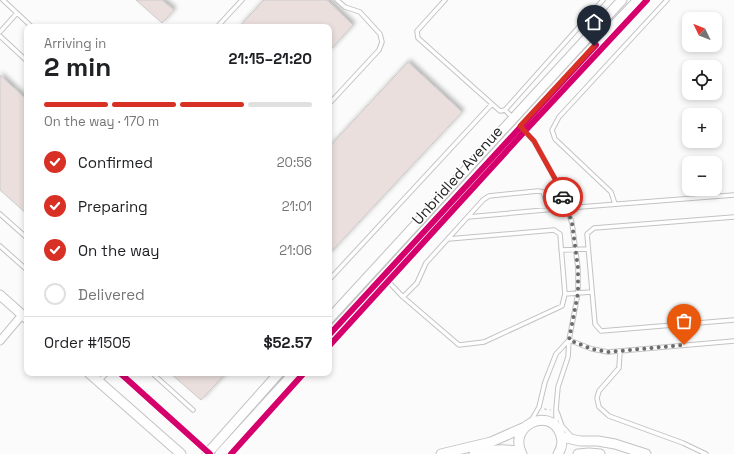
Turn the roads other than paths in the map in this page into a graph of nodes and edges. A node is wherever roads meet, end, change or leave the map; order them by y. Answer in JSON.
{"nodes":[{"id":1,"x":3,"y":0,"type":"edge"},
{"id":2,"x":242,"y":0,"type":"edge"},
{"id":3,"x":337,"y":0,"type":"edge"},
{"id":4,"x":445,"y":0,"type":"edge"},
{"id":5,"x":603,"y":0,"type":"edge"},
{"id":6,"x":622,"y":0,"type":"edge"},
{"id":7,"x":638,"y":0,"type":"edge"},
{"id":8,"x":667,"y":0,"type":"edge"},
{"id":9,"x":18,"y":13,"type":"junction"},
{"id":10,"x":29,"y":24,"type":"edge"},
{"id":11,"x":220,"y":24,"type":"edge"},
{"id":12,"x":0,"y":32,"type":"edge"},
{"id":13,"x":0,"y":36,"type":"edge"},
{"id":14,"x":24,"y":58,"type":"edge"},
{"id":15,"x":332,"y":101,"type":"edge"},
{"id":16,"x":492,"y":104,"type":"junction"},
{"id":17,"x":505,"y":110,"type":"junction"},
{"id":18,"x":513,"y":118,"type":"junction"},
{"id":19,"x":520,"y":126,"type":"junction"},
{"id":20,"x":734,"y":195,"type":"edge"},
{"id":21,"x":615,"y":204,"type":"junction"},
{"id":22,"x":567,"y":208,"type":"junction"},
{"id":23,"x":549,"y":209,"type":"junction"},
{"id":24,"x":0,"y":214,"type":"edge"},
{"id":25,"x":468,"y":217,"type":"junction"},
{"id":26,"x":734,"y":217,"type":"edge"},
{"id":27,"x":24,"y":235,"type":"edge"},
{"id":28,"x":448,"y":239,"type":"junction"},
{"id":29,"x":0,"y":246,"type":"edge"},
{"id":30,"x":588,"y":248,"type":"junction"},
{"id":31,"x":576,"y":249,"type":"junction"},
{"id":32,"x":561,"y":250,"type":"junction"},
{"id":33,"x":24,"y":267,"type":"edge"},
{"id":34,"x":383,"y":276,"type":"junction"},
{"id":35,"x":332,"y":277,"type":"edge"},
{"id":36,"x":592,"y":292,"type":"junction"},
{"id":37,"x":578,"y":293,"type":"junction"},
{"id":38,"x":565,"y":294,"type":"junction"},
{"id":39,"x":0,"y":296,"type":"edge"},
{"id":40,"x":403,"y":297,"type":"junction"},
{"id":41,"x":24,"y":314,"type":"edge"},
{"id":42,"x":332,"y":314,"type":"edge"},
{"id":43,"x":24,"y":316,"type":"edge"},
{"id":44,"x":332,"y":318,"type":"edge"},
{"id":45,"x":734,"y":320,"type":"edge"},
{"id":46,"x":339,"y":324,"type":"junction"},
{"id":47,"x":332,"y":332,"type":"edge"},
{"id":48,"x":569,"y":340,"type":"junction"},
{"id":49,"x":0,"y":341,"type":"edge"},
{"id":50,"x":734,"y":341,"type":"edge"},
{"id":51,"x":620,"y":351,"type":"junction"},
{"id":52,"x":92,"y":376,"type":"edge"},
{"id":53,"x":104,"y":376,"type":"edge"},
{"id":54,"x":155,"y":376,"type":"edge"},
{"id":55,"x":277,"y":376,"type":"edge"},
{"id":56,"x":291,"y":376,"type":"edge"},
{"id":57,"x":99,"y":382,"type":"junction"},
{"id":58,"x":556,"y":409,"type":"junction"},
{"id":59,"x":193,"y":410,"type":"dead end"},
{"id":60,"x":527,"y":425,"type":"junction"},
{"id":61,"x":556,"y":428,"type":"junction"},
{"id":62,"x":562,"y":437,"type":"junction"},
{"id":63,"x":580,"y":441,"type":"junction"},
{"id":64,"x":522,"y":453,"type":"edge"},
{"id":65,"x":181,"y":454,"type":"edge"},
{"id":66,"x":207,"y":454,"type":"edge"},
{"id":67,"x":220,"y":454,"type":"edge"},
{"id":68,"x":441,"y":454,"type":"edge"},
{"id":69,"x":474,"y":454,"type":"edge"},
{"id":70,"x":558,"y":454,"type":"edge"},
{"id":71,"x":578,"y":454,"type":"edge"},
{"id":72,"x":600,"y":454,"type":"edge"},
{"id":73,"x":646,"y":454,"type":"edge"},
{"id":74,"x":706,"y":454,"type":"edge"}],
"edges":[{"from":1,"to":9,"type":"lane"},
{"from":2,"to":11,"type":"lane"},
{"from":3,"to":15,"type":"lane"},
{"from":4,"to":16,"type":"lane"},
{"from":5,"to":17,"type":"lane"},
{"from":6,"to":18,"type":"street","name":"Unbridled Avenue"},
{"from":7,"to":19,"type":"street","name":"Unbridled Avenue"},
{"from":8,"to":21,"type":"lane"},
{"from":9,"to":10,"type":"lane"},
{"from":9,"to":12,"type":"lane"},
{"from":13,"to":14,"type":"lane"},
{"from":16,"to":17,"type":"lane"},
{"from":16,"to":35,"type":"lane"},
{"from":17,"to":18,"type":"lane"},
{"from":18,"to":19,"type":"lane"},
{"from":18,"to":42,"type":"street","name":"Unbridled Avenue"},
{"from":19,"to":22,"type":"lane"},
{"from":19,"to":34,"type":"street","name":"Unbridled Avenue"},
{"from":20,"to":21,"type":"lane"},
{"from":21,"to":22,"type":"lane"},
{"from":22,"to":23,"type":"lane"},
{"from":22,"to":31,"type":"lane"},
{"from":23,"to":25,"type":"lane"},
{"from":23,"to":25,"type":"lane"},
{"from":24,"to":27,"type":"lane"},
{"from":25,"to":28,"type":"lane"},
{"from":26,"to":30,"type":"lane"},
{"from":28,"to":32,"type":"lane"},
{"from":28,"to":40,"type":"lane"},
{"from":29,"to":33,"type":"lane"},
{"from":30,"to":31,"type":"lane"},
{"from":30,"to":36,"type":"lane"},
{"from":31,"to":32,"type":"lane"},
{"from":31,"to":37,"type":"lane"},
{"from":32,"to":38,"type":"lane"},
{"from":34,"to":40,"type":"lane"},
{"from":34,"to":46,"type":"street","name":"Unbridled Avenue"},
{"from":36,"to":37,"type":"lane"},
{"from":36,"to":45,"type":"lane"},
{"from":37,"to":38,"type":"lane"},
{"from":37,"to":48,"type":"lane"},
{"from":38,"to":40,"type":"lane"},
{"from":39,"to":41,"type":"street"},
{"from":43,"to":49,"type":"street"},
{"from":44,"to":46,"type":"lane"},
{"from":46,"to":47,"type":"street","name":"Unbridled Avenue"},
{"from":48,"to":51,"type":"lane"},
{"from":48,"to":58,"type":"lane"},
{"from":48,"to":60,"type":"lane"},
{"from":50,"to":51,"type":"lane"},
{"from":51,"to":74,"type":"lane"},
{"from":52,"to":57,"type":"street"},
{"from":53,"to":57,"type":"lane"},
{"from":54,"to":59,"type":"lane"},
{"from":55,"to":66,"type":"street"},
{"from":56,"to":67,"type":"street"},
{"from":57,"to":65,"type":"street"},
{"from":58,"to":61,"type":"lane"},
{"from":58,"to":63,"type":"lane"},
{"from":60,"to":61,"type":"street"},
{"from":60,"to":64,"type":"street"},
{"from":60,"to":68,"type":"street"},
{"from":61,"to":62,"type":"street"},
{"from":62,"to":63,"type":"street"},
{"from":62,"to":70,"type":"street"},
{"from":63,"to":73,"type":"street"},
{"from":64,"to":69,"type":"street"},
{"from":71,"to":72,"type":"street"}]}
